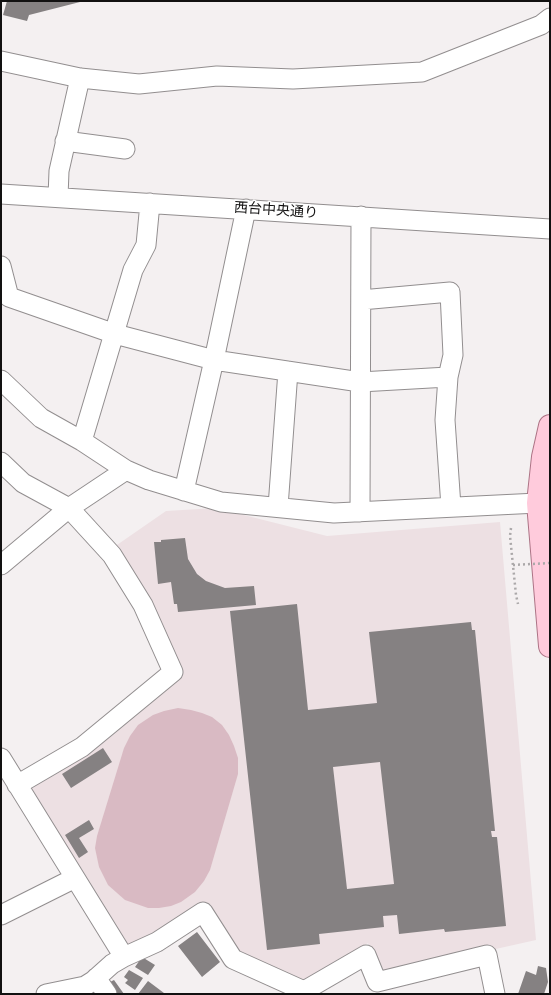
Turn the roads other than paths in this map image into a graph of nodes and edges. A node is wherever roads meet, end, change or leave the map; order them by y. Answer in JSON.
{"nodes":[{"id":1,"x":550,"y":18,"type":"edge"},
{"id":2,"x":1,"y":61,"type":"edge"},
{"id":3,"x":80,"y":78,"type":"junction"},
{"id":4,"x":65,"y":141,"type":"junction"},
{"id":5,"x":125,"y":148,"type":"dead end"},
{"id":6,"x":1,"y":194,"type":"edge"},
{"id":7,"x":58,"y":197,"type":"junction"},
{"id":8,"x":150,"y":203,"type":"junction"},
{"id":9,"x":246,"y":209,"type":"junction"},
{"id":10,"x":361,"y":216,"type":"junction"},
{"id":11,"x":550,"y":229,"type":"edge"},
{"id":12,"x":1,"y":266,"type":"edge"},
{"id":13,"x":361,"y":300,"type":"junction"},
{"id":14,"x":5,"y":302,"type":"edge"},
{"id":15,"x":115,"y":334,"type":"junction"},
{"id":16,"x":214,"y":360,"type":"junction"},
{"id":17,"x":288,"y":371,"type":"junction"},
{"id":18,"x":448,"y":377,"type":"junction"},
{"id":19,"x":1,"y":380,"type":"edge"},
{"id":20,"x":360,"y":382,"type":"junction"},
{"id":21,"x":550,"y":426,"type":"edge"},
{"id":22,"x":82,"y":441,"type":"junction"},
{"id":23,"x":1,"y":462,"type":"edge"},
{"id":24,"x":126,"y":470,"type":"junction"},
{"id":25,"x":184,"y":491,"type":"junction"},
{"id":26,"x":538,"y":503,"type":"junction"},
{"id":27,"x":278,"y":507,"type":"junction"},
{"id":28,"x":69,"y":508,"type":"junction"},
{"id":29,"x":451,"y":508,"type":"junction"},
{"id":30,"x":360,"y":512,"type":"junction"},
{"id":31,"x":1,"y":565,"type":"edge"},
{"id":32,"x":550,"y":646,"type":"edge"},
{"id":33,"x":1,"y":758,"type":"edge"},
{"id":34,"x":17,"y":784,"type":"junction"},
{"id":35,"x":75,"y":878,"type":"junction"},
{"id":36,"x":1,"y":915,"type":"edge"},
{"id":37,"x":124,"y":957,"type":"junction"},
{"id":38,"x":96,"y":978,"type":"junction"},
{"id":39,"x":46,"y":994,"type":"edge"},
{"id":40,"x":106,"y":994,"type":"edge"},
{"id":41,"x":495,"y":994,"type":"edge"}],
"edges":[{"from":1,"to":3,"type":"street"},
{"from":2,"to":3,"type":"street"},
{"from":3,"to":4,"type":"street"},
{"from":4,"to":5,"type":"street"},
{"from":4,"to":7,"type":"street"},
{"from":6,"to":7,"type":"street","name":"西台中央通り"},
{"from":7,"to":8,"type":"street","name":"西台中央通り"},
{"from":8,"to":9,"type":"street","name":"西台中央通り"},
{"from":8,"to":15,"type":"street"},
{"from":9,"to":10,"type":"street","name":"西台中央通り"},
{"from":9,"to":16,"type":"street"},
{"from":10,"to":11,"type":"street","name":"西台中央通り"},
{"from":10,"to":13,"type":"street"},
{"from":12,"to":14,"type":"street"},
{"from":13,"to":18,"type":"street"},
{"from":13,"to":20,"type":"street"},
{"from":14,"to":15,"type":"street"},
{"from":15,"to":16,"type":"street"},
{"from":15,"to":22,"type":"street"},
{"from":16,"to":17,"type":"street"},
{"from":16,"to":25,"type":"street"},
{"from":17,"to":20,"type":"street"},
{"from":17,"to":27,"type":"street"},
{"from":18,"to":20,"type":"street"},
{"from":18,"to":29,"type":"street"},
{"from":19,"to":22,"type":"street"},
{"from":20,"to":30,"type":"street"},
{"from":21,"to":26,"type":"main road"},
{"from":22,"to":24,"type":"street"},
{"from":23,"to":28,"type":"street"},
{"from":24,"to":25,"type":"street"},
{"from":24,"to":28,"type":"street"},
{"from":25,"to":27,"type":"street"},
{"from":26,"to":29,"type":"street"},
{"from":26,"to":32,"type":"main road"},
{"from":27,"to":30,"type":"street"},
{"from":28,"to":31,"type":"street"},
{"from":28,"to":34,"type":"street"},
{"from":29,"to":30,"type":"street"},
{"from":33,"to":34,"type":"street"},
{"from":34,"to":35,"type":"street"},
{"from":35,"to":36,"type":"street"},
{"from":35,"to":37,"type":"street"},
{"from":37,"to":38,"type":"street"},
{"from":37,"to":41,"type":"street"},
{"from":38,"to":39,"type":"street"},
{"from":38,"to":40,"type":"street"}]}
